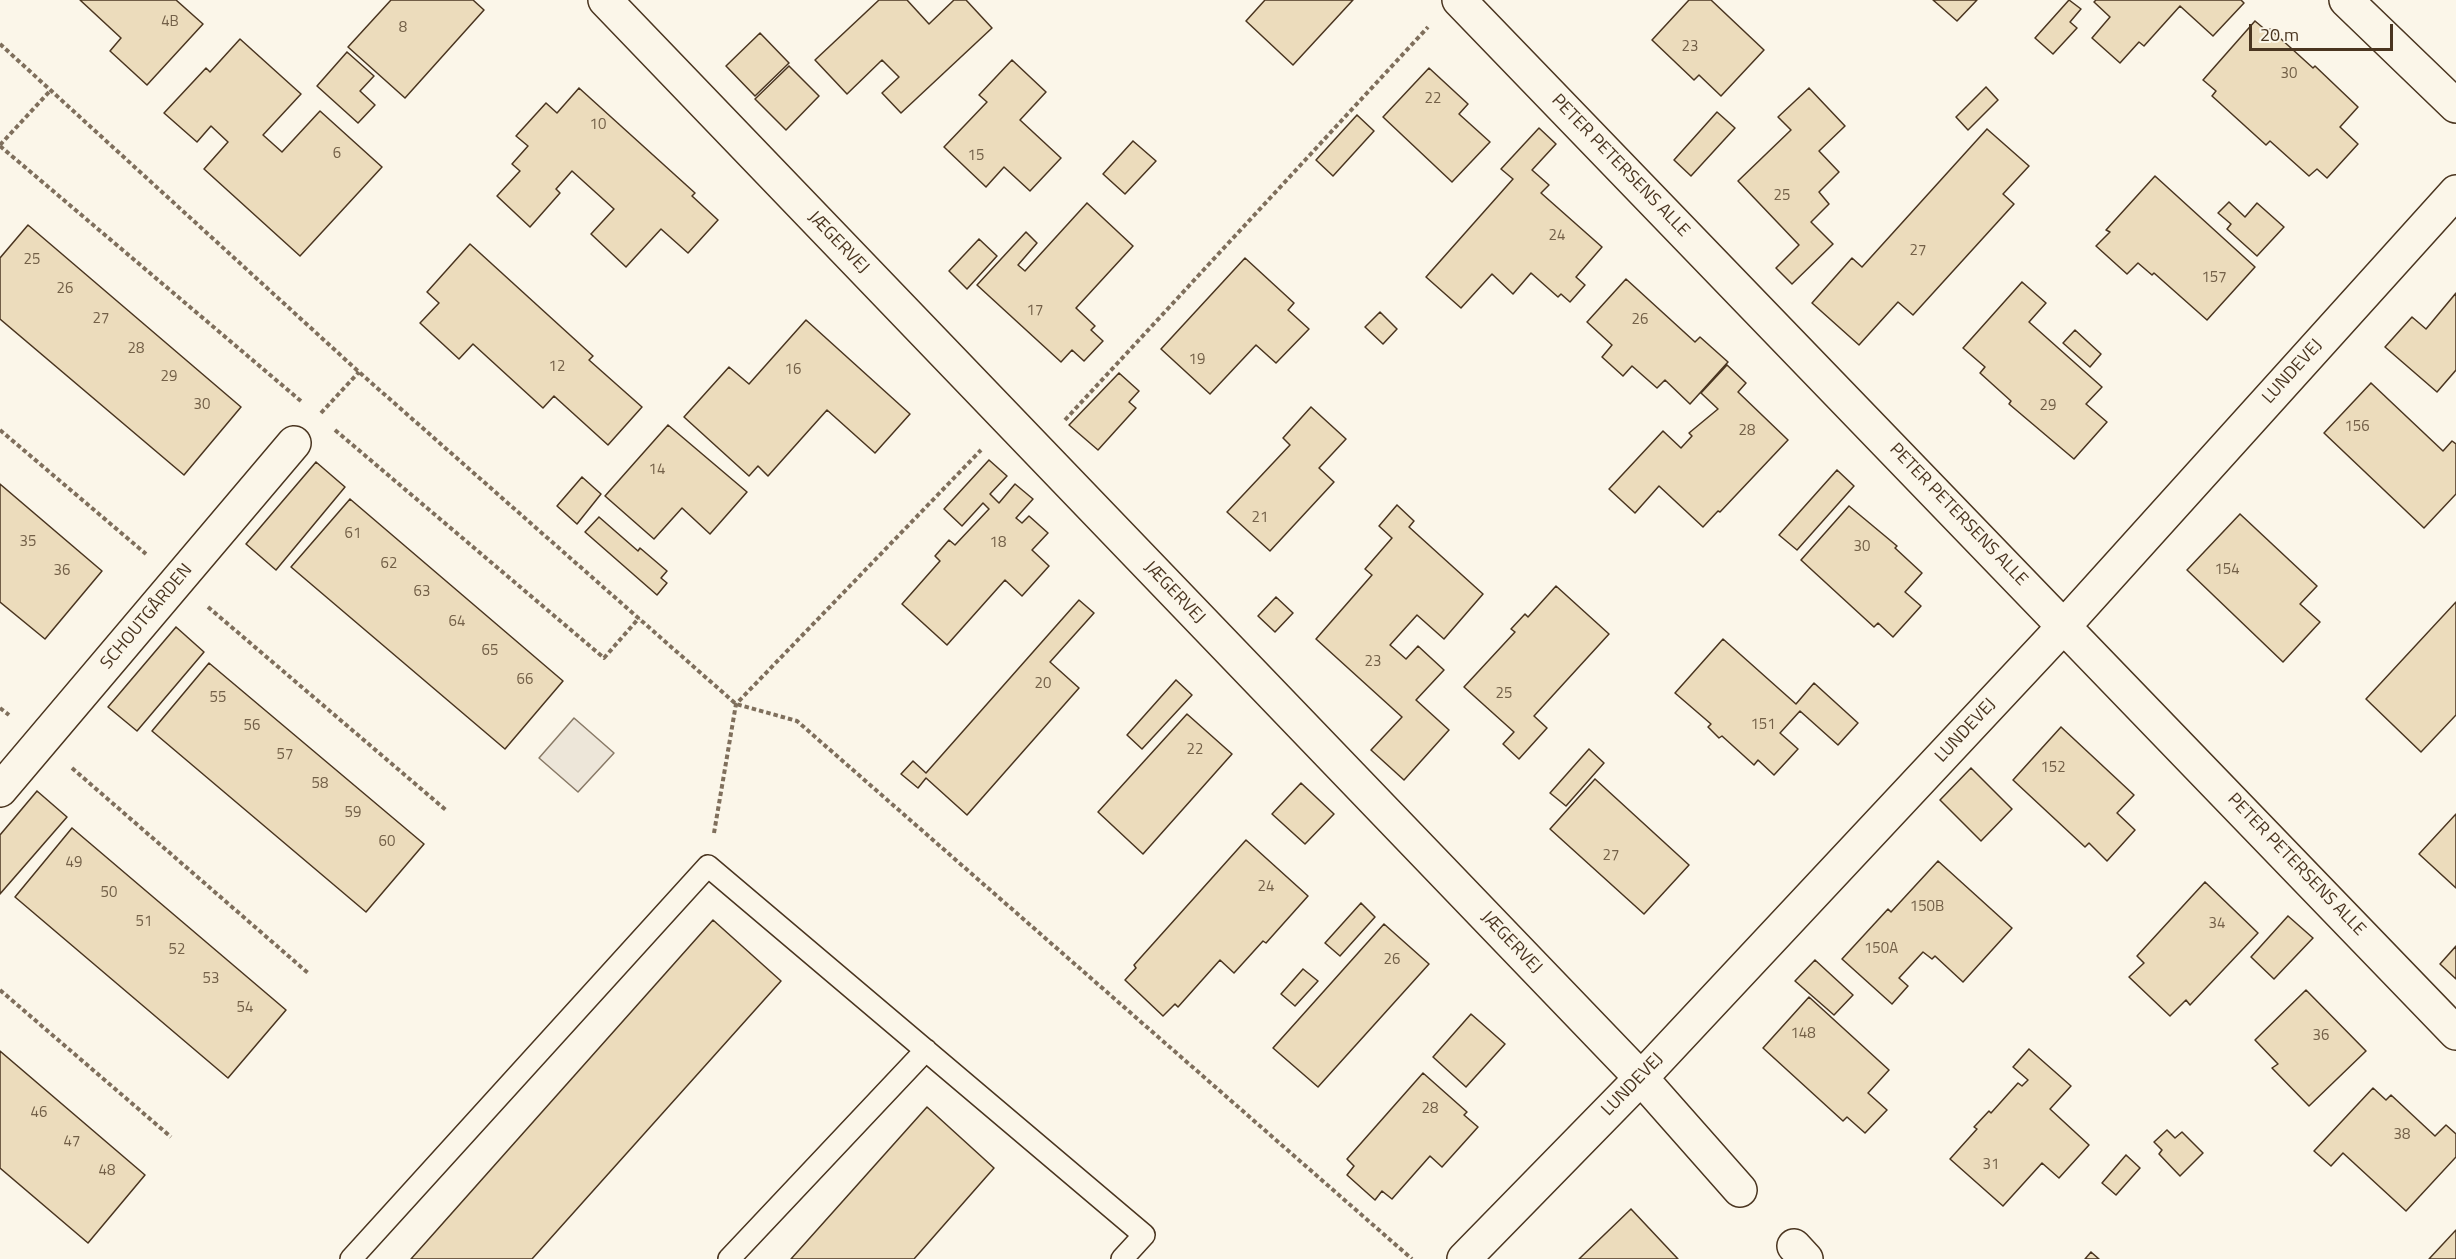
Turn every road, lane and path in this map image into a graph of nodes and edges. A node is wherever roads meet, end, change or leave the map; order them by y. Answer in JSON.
{"nodes":[{"id":1,"x":605,"y":0,"type":"edge"},
{"id":2,"x":1459,"y":0,"type":"edge"},
{"id":3,"x":2346,"y":0,"type":"edge"},
{"id":4,"x":1429,"y":26,"type":"dead end"},
{"id":5,"x":0,"y":44,"type":"edge"},
{"id":6,"x":50,"y":91,"type":"junction"},
{"id":7,"x":2456,"y":106,"type":"edge"},
{"id":8,"x":0,"y":145,"type":"edge"},
{"id":9,"x":2456,"y":192,"type":"edge"},
{"id":10,"x":358,"y":372,"type":"junction"},
{"id":11,"x":1009,"y":421,"type":"junction"},
{"id":12,"x":0,"y":430,"type":"edge"},
{"id":13,"x":294,"y":443,"type":"joint"},
{"id":14,"x":1037,"y":450,"type":"junction"},
{"id":15,"x":178,"y":581,"type":"junction"},
{"id":16,"x":2065,"y":625,"type":"junction"},
{"id":17,"x":736,"y":704,"type":"junction"},
{"id":18,"x":0,"y":708,"type":"edge"},
{"id":19,"x":41,"y":742,"type":"junction"},
{"id":20,"x":0,"y":790,"type":"edge"},
{"id":21,"x":447,"y":811,"type":"dead end"},
{"id":22,"x":708,"y":866,"type":"junction"},
{"id":23,"x":309,"y":973,"type":"dead end"},
{"id":24,"x":0,"y":990,"type":"edge"},
{"id":25,"x":2456,"y":1033,"type":"edge"},
{"id":26,"x":926,"y":1050,"type":"junction"},
{"id":27,"x":1641,"y":1078,"type":"junction"},
{"id":28,"x":171,"y":1137,"type":"dead end"},
{"id":29,"x":1740,"y":1190,"type":"dead end"},
{"id":30,"x":351,"y":1259,"type":"edge"},
{"id":31,"x":729,"y":1259,"type":"edge"},
{"id":32,"x":1122,"y":1259,"type":"edge"},
{"id":33,"x":1412,"y":1259,"type":"edge"},
{"id":34,"x":1464,"y":1259,"type":"edge"}],
"edges":[{"from":1,"to":11,"type":"street","name":"JÆGERVEJ"},
{"from":2,"to":16,"type":"street","name":"PETER PETERSENS ALLE"},
{"from":3,"to":7,"type":"street"},
{"from":4,"to":14,"type":"path"},
{"from":5,"to":6,"type":"path"},
{"from":6,"to":8,"type":"path"},
{"from":6,"to":10,"type":"path"},
{"from":9,"to":16,"type":"street","name":"LUNDEVEJ"},
{"from":10,"to":13,"type":"path"},
{"from":10,"to":17,"type":"path"},
{"from":11,"to":14,"type":"street","name":"JÆGERVEJ"},
{"from":11,"to":17,"type":"path"},
{"from":12,"to":15,"type":"path"},
{"from":13,"to":15,"type":"street","name":"SCHOUTGÅRDEN"},
{"from":14,"to":27,"type":"street","name":"JÆGERVEJ"},
{"from":15,"to":19,"type":"street","name":"SCHOUTGÅRDEN"},
{"from":15,"to":21,"type":"path"},
{"from":16,"to":25,"type":"street","name":"PETER PETERSENS ALLE"},
{"from":16,"to":27,"type":"street","name":"LUNDEVEJ"},
{"from":17,"to":22,"type":"path"},
{"from":17,"to":33,"type":"path"},
{"from":18,"to":19,"type":"path"},
{"from":19,"to":20,"type":"street","name":"SCHOUTGÅRDEN"},
{"from":19,"to":23,"type":"path"},
{"from":22,"to":26,"type":"lane"},
{"from":22,"to":30,"type":"lane"},
{"from":24,"to":28,"type":"path"},
{"from":26,"to":31,"type":"lane"},
{"from":26,"to":32,"type":"lane"},
{"from":27,"to":29,"type":"street","name":"JÆGERVEJ"},
{"from":27,"to":34,"type":"street","name":"LUNDEVEJ"}]}
